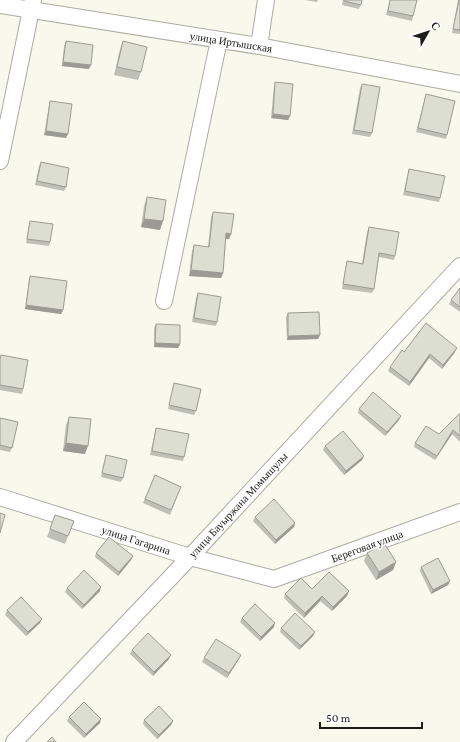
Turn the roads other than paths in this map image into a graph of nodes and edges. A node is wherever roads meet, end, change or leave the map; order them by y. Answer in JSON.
{"nodes":[{"id":1,"x":266,"y":0,"type":"edge"},
{"id":2,"x":0,"y":4,"type":"edge"},
{"id":3,"x":32,"y":5,"type":"edge"},
{"id":4,"x":219,"y":40,"type":"junction"},
{"id":5,"x":259,"y":46,"type":"junction"},
{"id":6,"x":460,"y":84,"type":"edge"},
{"id":7,"x":0,"y":161,"type":"edge"},
{"id":8,"x":460,"y":266,"type":"edge"},
{"id":9,"x":164,"y":301,"type":"dead end"},
{"id":10,"x":0,"y":497,"type":"edge"},
{"id":11,"x":460,"y":512,"type":"edge"},
{"id":12,"x":190,"y":557,"type":"junction"},
{"id":13,"x":274,"y":579,"type":"joint"},
{"id":14,"x":14,"y":742,"type":"edge"}],
"edges":[{"from":1,"to":5,"type":"street"},
{"from":2,"to":3,"type":"street","name":"улица Иртышская"},
{"from":3,"to":4,"type":"street","name":"улица Иртышская"},
{"from":3,"to":7,"type":"street"},
{"from":4,"to":5,"type":"street","name":"улица Иртышская"},
{"from":4,"to":9,"type":"street"},
{"from":5,"to":6,"type":"street","name":"улица Иртышская"},
{"from":8,"to":12,"type":"street","name":"улица Бауыржана Момышулы"},
{"from":10,"to":12,"type":"street","name":"улица Гагарина"},
{"from":11,"to":13,"type":"street","name":"Береговая улица"},
{"from":12,"to":13,"type":"street","name":"улица Гагарина"},
{"from":12,"to":14,"type":"street","name":"улица Бауыржана Момышулы"}]}
